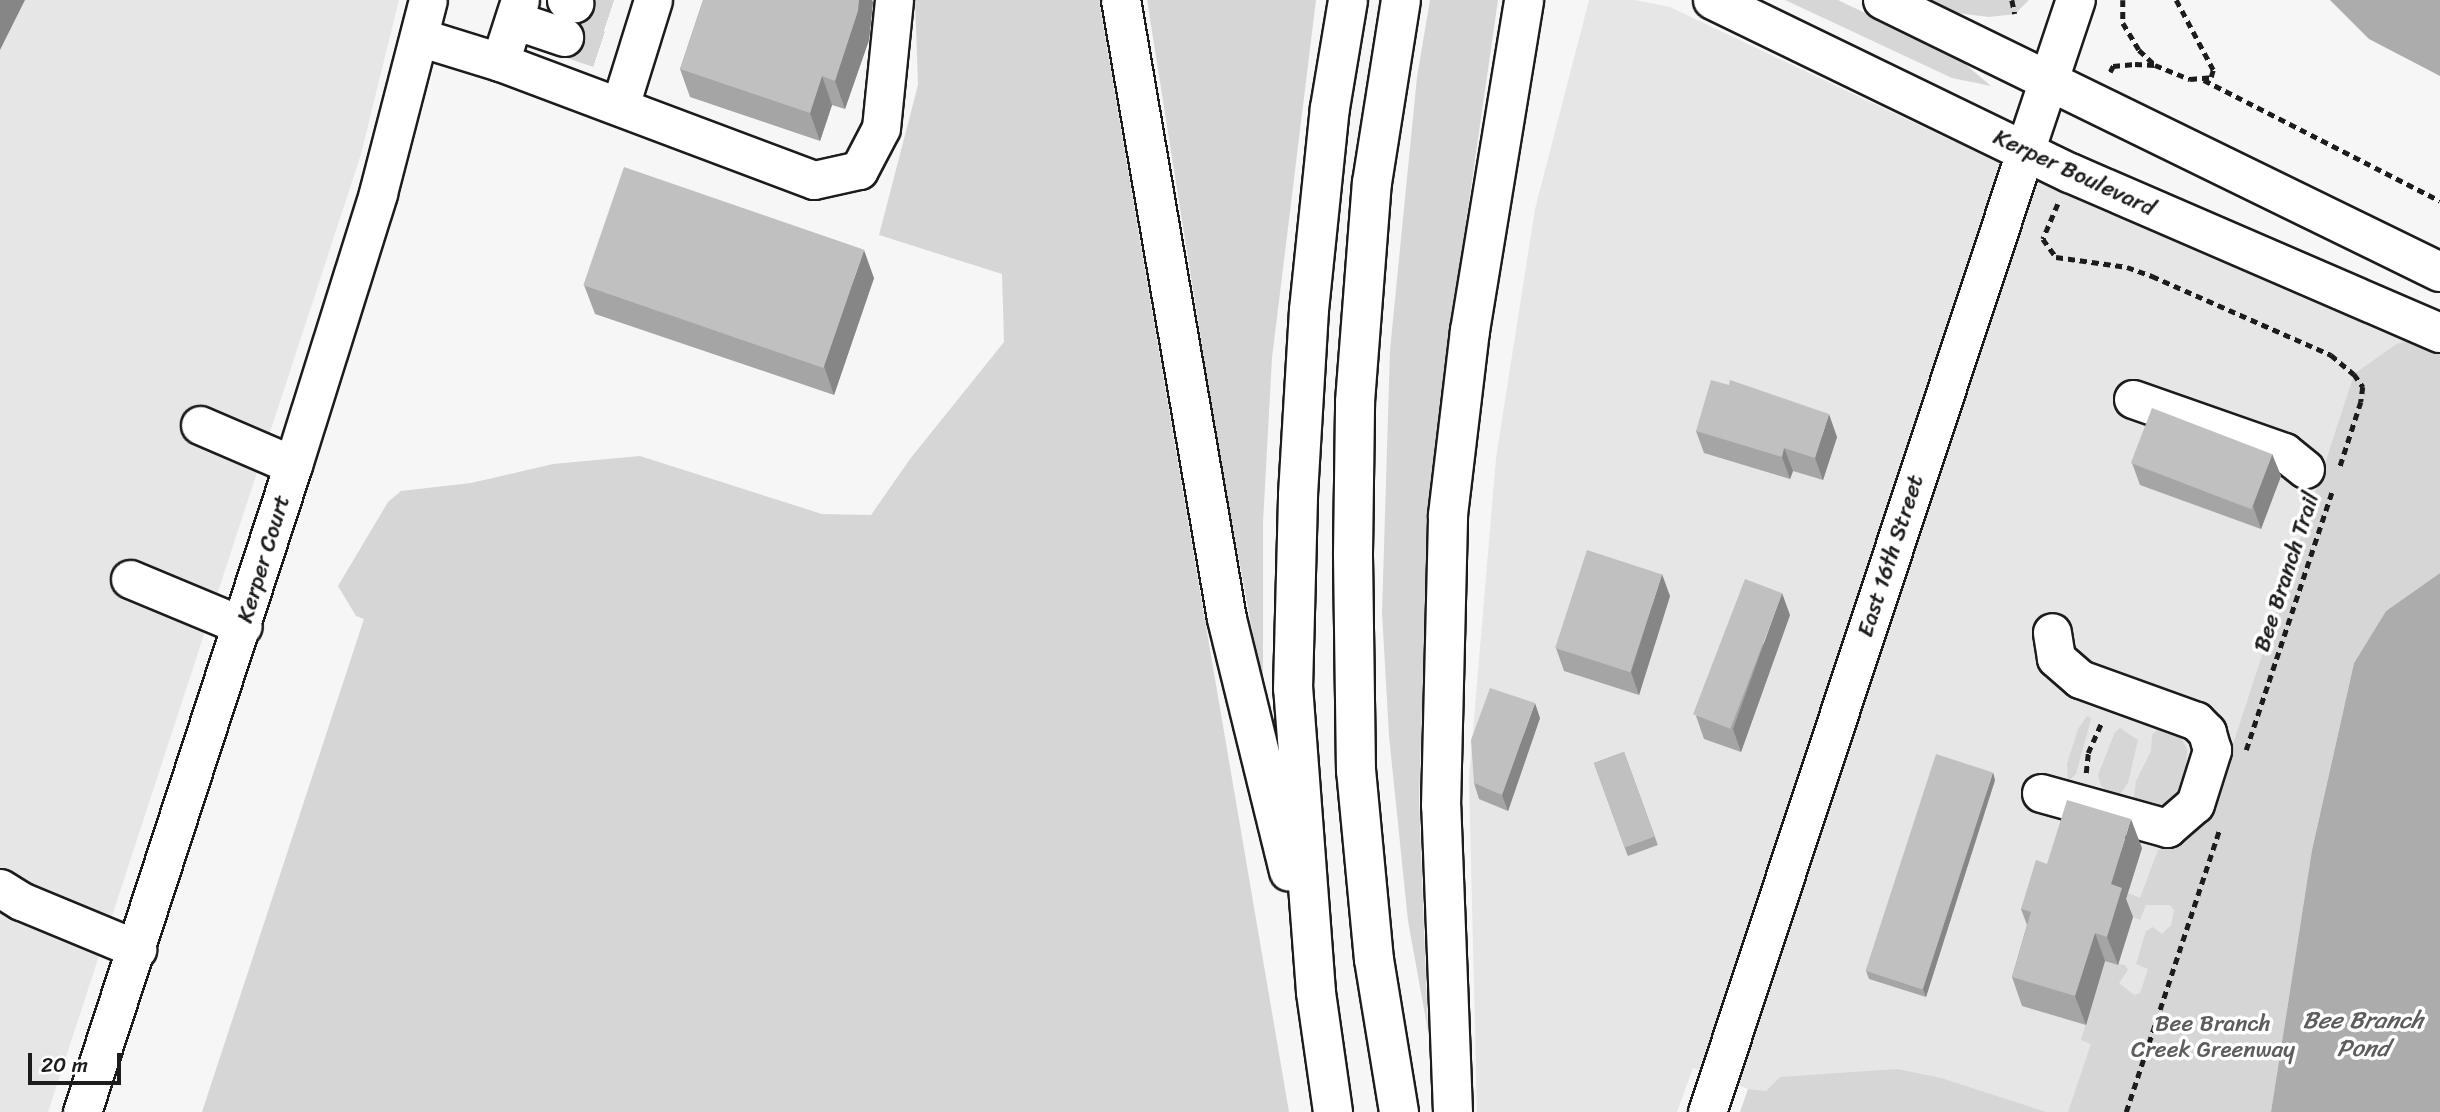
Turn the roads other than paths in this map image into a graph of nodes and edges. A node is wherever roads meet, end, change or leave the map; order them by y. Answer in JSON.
{"nodes":[{"id":1,"x":428,"y":0,"type":"edge"},
{"id":2,"x":894,"y":0,"type":"edge"},
{"id":3,"x":1121,"y":0,"type":"edge"},
{"id":4,"x":1348,"y":0,"type":"edge"},
{"id":5,"x":1401,"y":0,"type":"edge"},
{"id":6,"x":1524,"y":0,"type":"edge"},
{"id":7,"x":1713,"y":0,"type":"edge"},
{"id":8,"x":1883,"y":0,"type":"edge"},
{"id":9,"x":2076,"y":0,"type":"edge"},
{"id":10,"x":517,"y":10,"type":"edge"},
{"id":11,"x":568,"y":13,"type":"tunnel mouth"},
{"id":12,"x":634,"y":32,"type":"edge"},
{"id":13,"x":419,"y":37,"type":"junction"},
{"id":14,"x":500,"y":62,"type":"junction"},
{"id":15,"x":2049,"y":82,"type":"junction"},
{"id":16,"x":620,"y":106,"type":"junction"},
{"id":17,"x":2025,"y":152,"type":"junction"},
{"id":18,"x":2440,"y":272,"type":"edge"},
{"id":19,"x":2440,"y":333,"type":"edge"},
{"id":20,"x":2133,"y":400,"type":"dead end"},
{"id":21,"x":200,"y":425,"type":"dead end"},
{"id":22,"x":293,"y":465,"type":"junction"},
{"id":23,"x":2305,"y":469,"type":"dead end"},
{"id":24,"x":130,"y":579,"type":"dead end"},
{"id":25,"x":243,"y":626,"type":"junction"},
{"id":26,"x":2052,"y":632,"type":"dead end"},
{"id":27,"x":2040,"y":793,"type":"dead end"},
{"id":28,"x":0,"y":888,"type":"edge"},
{"id":29,"x":137,"y":949,"type":"junction"},
{"id":30,"x":1316,"y":992,"type":"junction"},
{"id":31,"x":82,"y":1112,"type":"edge"},
{"id":32,"x":1333,"y":1112,"type":"edge"},
{"id":33,"x":1399,"y":1112,"type":"edge"},
{"id":34,"x":1453,"y":1112,"type":"edge"},
{"id":35,"x":1707,"y":1112,"type":"edge"}],
"edges":[{"from":1,"to":13,"type":"street","name":"Kerper Court"},
{"from":2,"to":16,"type":"street"},
{"from":3,"to":30,"type":"main road"},
{"from":4,"to":30,"type":"main road"},
{"from":5,"to":33,"type":"main road"},
{"from":6,"to":34,"type":"main road"},
{"from":7,"to":17,"type":"main road","name":"Kerper Boulevard"},
{"from":8,"to":15,"type":"main road"},
{"from":9,"to":15,"type":"main road","name":"East 16th Street"},
{"from":10,"to":11,"type":"street"},
{"from":10,"to":14,"type":"street"},
{"from":12,"to":16,"type":"street"},
{"from":13,"to":14,"type":"street"},
{"from":13,"to":22,"type":"street","name":"Kerper Court"},
{"from":14,"to":16,"type":"street"},
{"from":15,"to":17,"type":"main road","name":"East 16th Street"},
{"from":15,"to":18,"type":"main road"},
{"from":17,"to":19,"type":"main road","name":"Kerper Boulevard"},
{"from":17,"to":35,"type":"street","name":"East 16th Street"},
{"from":20,"to":23,"type":"street"},
{"from":21,"to":22,"type":"street"},
{"from":22,"to":25,"type":"street","name":"Kerper Court"},
{"from":24,"to":25,"type":"street"},
{"from":25,"to":29,"type":"street","name":"Kerper Court"},
{"from":26,"to":27,"type":"street"},
{"from":28,"to":29,"type":"street"},
{"from":29,"to":31,"type":"street","name":"Kerper Court"},
{"from":30,"to":32,"type":"main road"}]}
